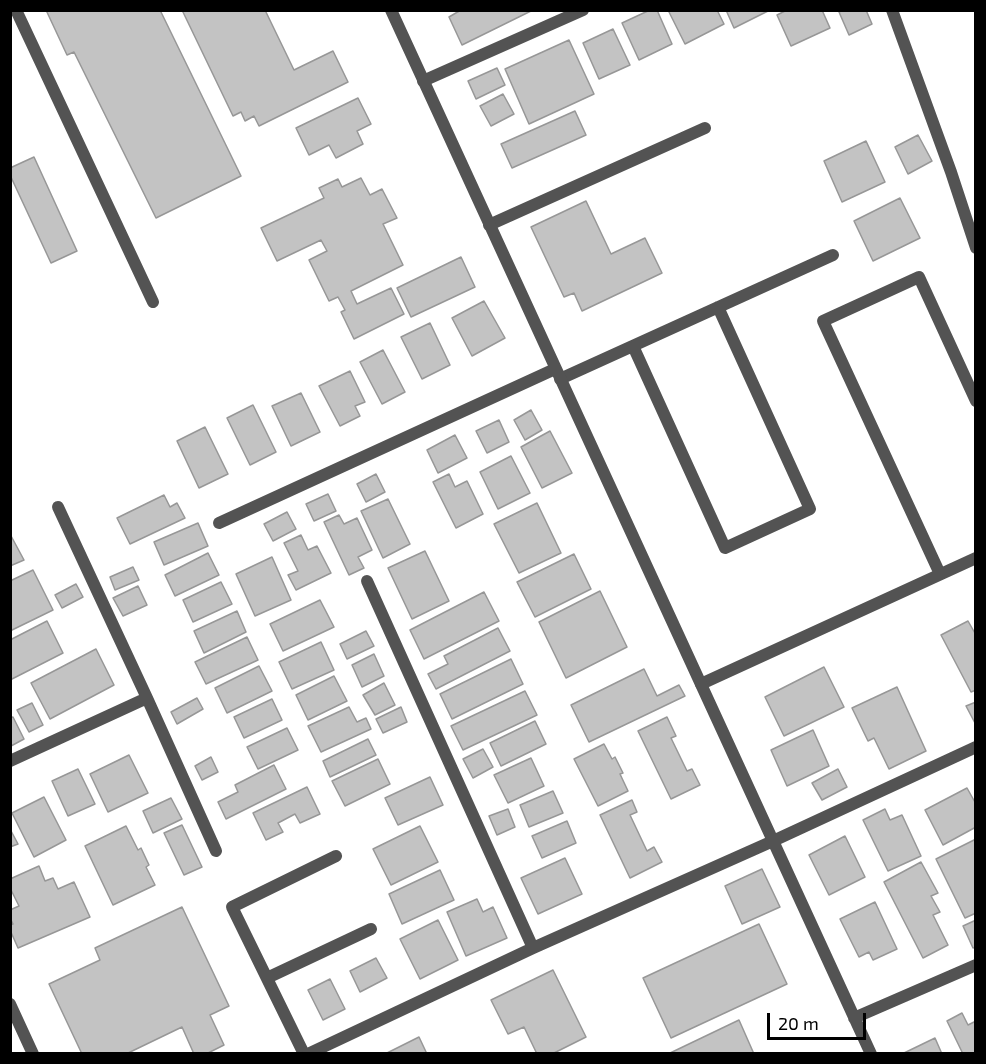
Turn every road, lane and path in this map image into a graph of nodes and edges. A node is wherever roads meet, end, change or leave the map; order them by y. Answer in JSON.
{"nodes":[{"id":1,"x":16,"y":10,"type":"edge"},
{"id":2,"x":391,"y":10,"type":"edge"},
{"id":3,"x":583,"y":10,"type":"edge"},
{"id":4,"x":892,"y":10,"type":"edge"},
{"id":5,"x":423,"y":81,"type":"junction"},
{"id":6,"x":705,"y":128,"type":"dead end"},
{"id":7,"x":489,"y":225,"type":"junction"},
{"id":8,"x":975,"y":248,"type":"edge"},
{"id":9,"x":833,"y":255,"type":"dead end"},
{"id":10,"x":153,"y":303,"type":"dead end"},
{"id":11,"x":718,"y":307,"type":"junction"},
{"id":12,"x":633,"y":346,"type":"junction"},
{"id":13,"x":558,"y":374,"type":"junction"},
{"id":14,"x":975,"y":401,"type":"edge"},
{"id":15,"x":58,"y":507,"type":"dead end"},
{"id":16,"x":219,"y":523,"type":"dead end"},
{"id":17,"x":975,"y":558,"type":"edge"},
{"id":18,"x":940,"y":574,"type":"junction"},
{"id":19,"x":367,"y":581,"type":"dead end"},
{"id":20,"x":701,"y":684,"type":"junction"},
{"id":21,"x":147,"y":698,"type":"junction"},
{"id":22,"x":975,"y":747,"type":"edge"},
{"id":23,"x":10,"y":762,"type":"edge"},
{"id":24,"x":773,"y":841,"type":"junction"},
{"id":25,"x":216,"y":851,"type":"dead end"},
{"id":26,"x":336,"y":856,"type":"dead end"},
{"id":27,"x":371,"y":929,"type":"dead end"},
{"id":28,"x":533,"y":948,"type":"junction"},
{"id":29,"x":975,"y":965,"type":"edge"},
{"id":30,"x":267,"y":978,"type":"junction"},
{"id":31,"x":10,"y":1004,"type":"edge"},
{"id":32,"x":855,"y":1018,"type":"junction"},
{"id":33,"x":33,"y":1053,"type":"edge"},
{"id":34,"x":306,"y":1053,"type":"edge"},
{"id":35,"x":871,"y":1053,"type":"edge"}],
"edges":[{"from":1,"to":10,"type":"street"},
{"from":2,"to":5,"type":"street"},
{"from":3,"to":5,"type":"street"},
{"from":4,"to":8,"type":"street"},
{"from":5,"to":7,"type":"street"},
{"from":6,"to":7,"type":"street"},
{"from":7,"to":13,"type":"street"},
{"from":9,"to":11,"type":"street"},
{"from":11,"to":12,"type":"street"},
{"from":11,"to":12,"type":"street"},
{"from":12,"to":13,"type":"street"},
{"from":13,"to":16,"type":"street"},
{"from":13,"to":20,"type":"street"},
{"from":14,"to":18,"type":"street"},
{"from":15,"to":21,"type":"street"},
{"from":17,"to":18,"type":"street"},
{"from":18,"to":20,"type":"street"},
{"from":19,"to":28,"type":"street"},
{"from":20,"to":24,"type":"street"},
{"from":21,"to":23,"type":"street"},
{"from":21,"to":25,"type":"street"},
{"from":22,"to":24,"type":"street"},
{"from":24,"to":28,"type":"street"},
{"from":24,"to":32,"type":"street"},
{"from":26,"to":30,"type":"street"},
{"from":27,"to":30,"type":"street"},
{"from":28,"to":34,"type":"street"},
{"from":29,"to":32,"type":"street"},
{"from":30,"to":34,"type":"street"},
{"from":31,"to":33,"type":"street"},
{"from":32,"to":35,"type":"street"}]}
